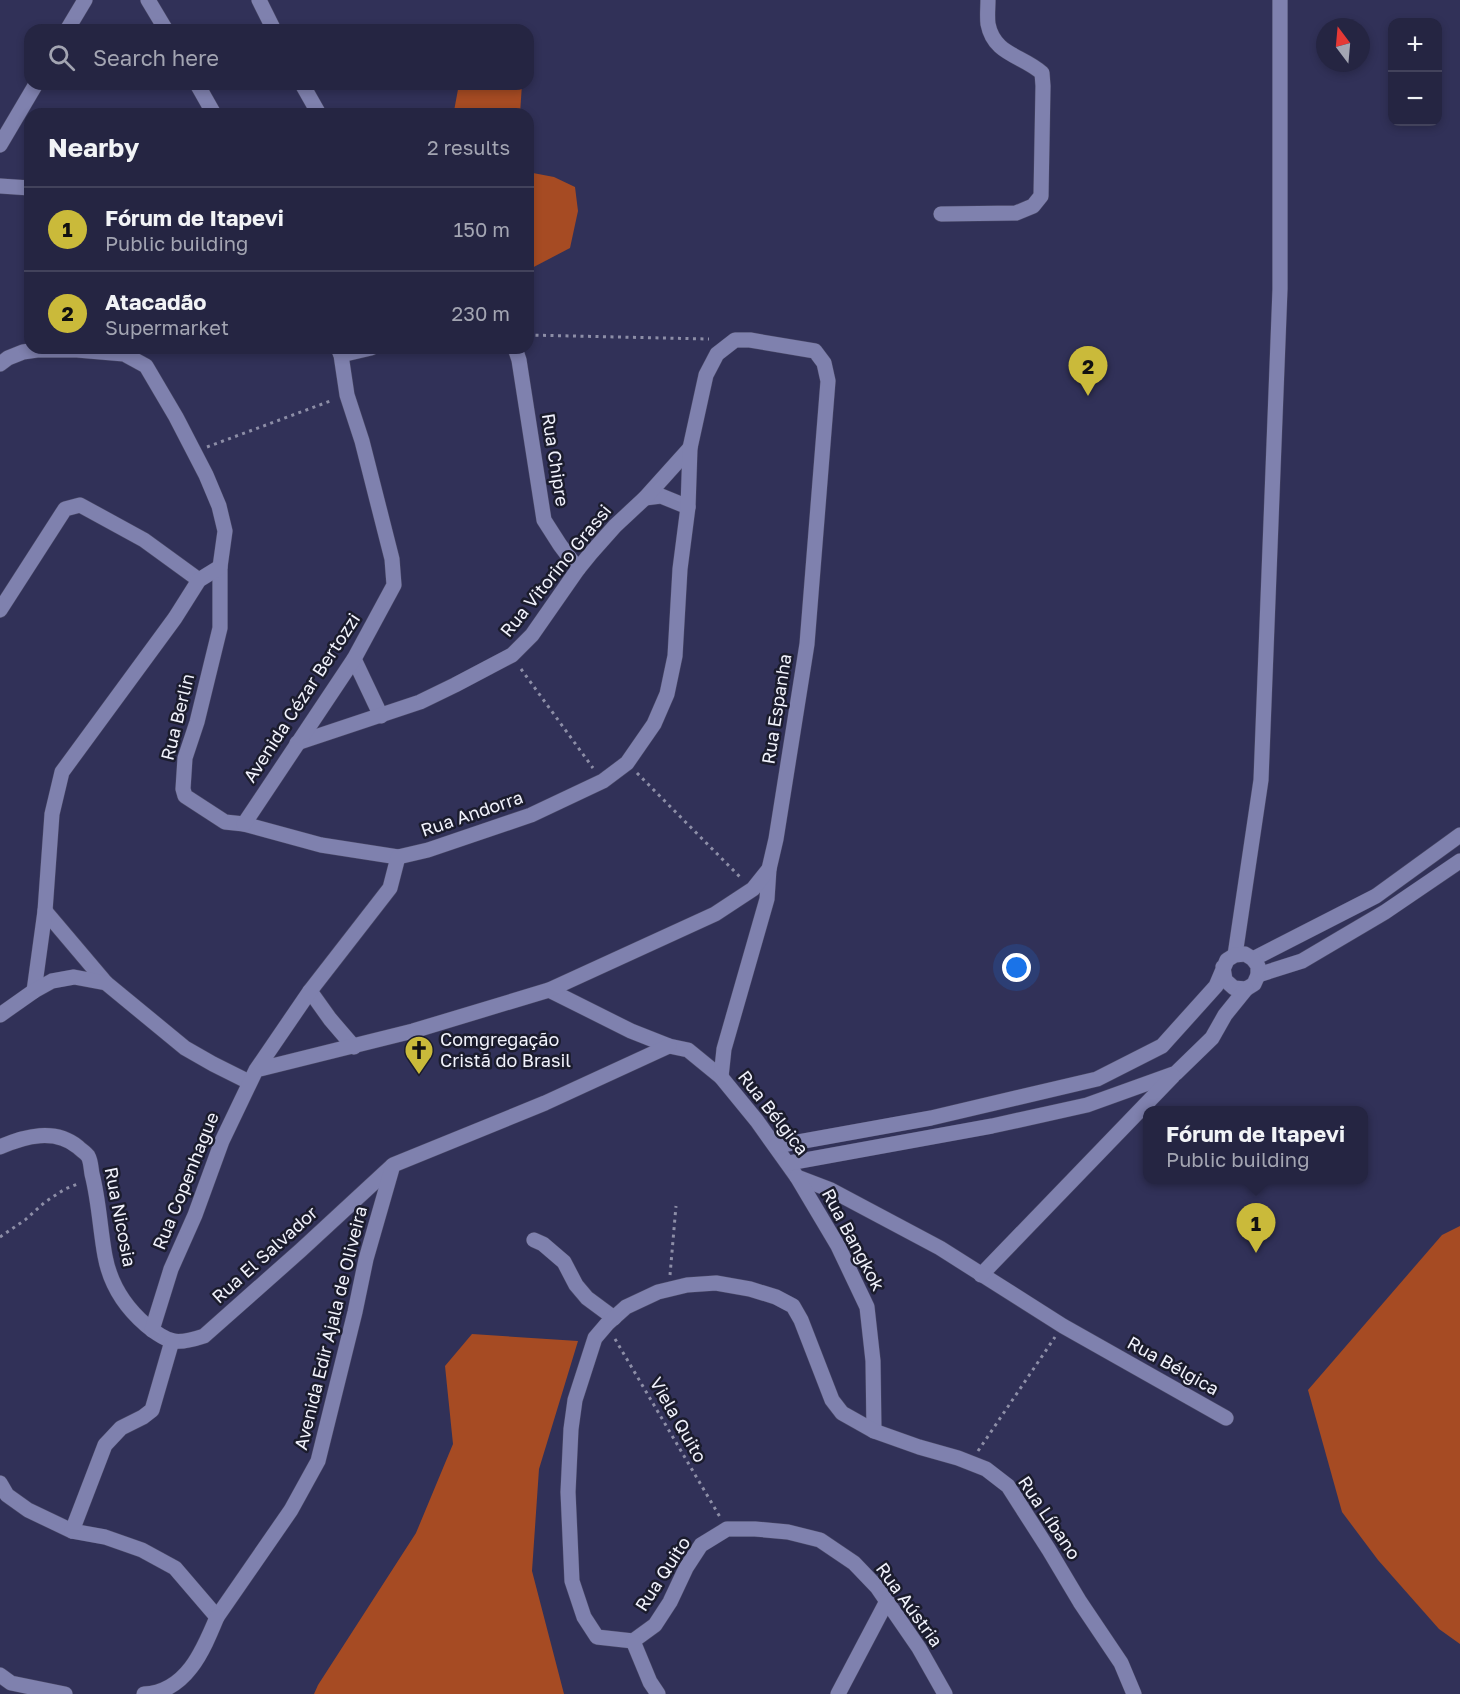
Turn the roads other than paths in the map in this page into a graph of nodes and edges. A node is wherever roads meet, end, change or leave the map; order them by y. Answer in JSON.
{"nodes":[{"id":1,"x":85,"y":0,"type":"edge"},
{"id":2,"x":148,"y":0,"type":"edge"},
{"id":3,"x":259,"y":0,"type":"edge"},
{"id":4,"x":988,"y":0,"type":"edge"},
{"id":5,"x":1280,"y":0,"type":"edge"},
{"id":6,"x":71,"y":24,"type":"edge"},
{"id":7,"x":162,"y":24,"type":"edge"},
{"id":8,"x":271,"y":24,"type":"edge"},
{"id":9,"x":32,"y":90,"type":"edge"},
{"id":10,"x":200,"y":90,"type":"edge"},
{"id":11,"x":305,"y":90,"type":"edge"},
{"id":12,"x":211,"y":108,"type":"edge"},
{"id":13,"x":316,"y":108,"type":"edge"},
{"id":14,"x":0,"y":145,"type":"edge"},
{"id":15,"x":0,"y":186,"type":"edge"},
{"id":16,"x":24,"y":188,"type":"edge"},
{"id":17,"x":942,"y":214,"type":"dead end"},
{"id":18,"x":769,"y":343,"type":"joint"},
{"id":19,"x":24,"y":352,"type":"edge"},
{"id":20,"x":124,"y":354,"type":"edge"},
{"id":21,"x":339,"y":354,"type":"edge"},
{"id":22,"x":517,"y":354,"type":"edge"},
{"id":23,"x":0,"y":364,"type":"edge"},
{"id":24,"x":690,"y":447,"type":"junction"},
{"id":25,"x":645,"y":498,"type":"junction"},
{"id":26,"x":688,"y":507,"type":"junction"},
{"id":27,"x":220,"y":567,"type":"junction"},
{"id":28,"x":578,"y":569,"type":"junction"},
{"id":29,"x":199,"y":580,"type":"junction"},
{"id":30,"x":0,"y":610,"type":"edge"},
{"id":31,"x":354,"y":659,"type":"junction"},
{"id":32,"x":381,"y":716,"type":"junction"},
{"id":33,"x":297,"y":743,"type":"junction"},
{"id":34,"x":244,"y":824,"type":"junction"},
{"id":35,"x":1460,"y":835,"type":"edge"},
{"id":36,"x":398,"y":857,"type":"junction"},
{"id":37,"x":1460,"y":861,"type":"edge"},
{"id":38,"x":769,"y":869,"type":"junction"},
{"id":39,"x":45,"y":910,"type":"junction"},
{"id":40,"x":1235,"y":955,"type":"junction"},
{"id":41,"x":1253,"y":959,"type":"junction"},
{"id":42,"x":1223,"y":968,"type":"junction"},
{"id":43,"x":1258,"y":975,"type":"junction"},
{"id":44,"x":106,"y":983,"type":"junction"},
{"id":45,"x":1246,"y":988,"type":"junction"},
{"id":46,"x":549,"y":990,"type":"junction"},
{"id":47,"x":34,"y":991,"type":"junction"},
{"id":48,"x":310,"y":991,"type":"junction"},
{"id":49,"x":0,"y":1015,"type":"edge"},
{"id":50,"x":669,"y":1046,"type":"junction"},
{"id":51,"x":354,"y":1047,"type":"junction"},
{"id":52,"x":1176,"y":1073,"type":"junction"},
{"id":53,"x":252,"y":1076,"type":"junction"},
{"id":54,"x":721,"y":1077,"type":"junction"},
{"id":55,"x":1144,"y":1106,"type":"edge"},
{"id":56,"x":1143,"y":1107,"type":"edge"},
{"id":57,"x":776,"y":1146,"type":"junction"},
{"id":58,"x":0,"y":1147,"type":"edge"},
{"id":59,"x":789,"y":1164,"type":"junction"},
{"id":60,"x":393,"y":1165,"type":"junction"},
{"id":61,"x":797,"y":1177,"type":"junction"},
{"id":62,"x":534,"y":1240,"type":"dead end"},
{"id":63,"x":981,"y":1275,"type":"junction"},
{"id":64,"x":610,"y":1321,"type":"junction"},
{"id":65,"x":152,"y":1330,"type":"junction"},
{"id":66,"x":172,"y":1341,"type":"junction"},
{"id":67,"x":1226,"y":1418,"type":"dead end"},
{"id":68,"x":874,"y":1431,"type":"junction"},
{"id":69,"x":0,"y":1483,"type":"edge"},
{"id":70,"x":727,"y":1529,"type":"joint"},
{"id":71,"x":72,"y":1531,"type":"junction"},
{"id":72,"x":887,"y":1601,"type":"junction"},
{"id":73,"x":217,"y":1617,"type":"junction"},
{"id":74,"x":633,"y":1641,"type":"junction"},
{"id":75,"x":0,"y":1675,"type":"edge"},
{"id":76,"x":65,"y":1694,"type":"edge"},
{"id":77,"x":144,"y":1694,"type":"edge"},
{"id":78,"x":658,"y":1694,"type":"edge"},
{"id":79,"x":838,"y":1694,"type":"edge"},
{"id":80,"x":945,"y":1694,"type":"edge"},
{"id":81,"x":1134,"y":1694,"type":"edge"}],
"edges":[{"from":1,"to":6,"type":"street"},
{"from":2,"to":7,"type":"street"},
{"from":3,"to":8,"type":"street"},
{"from":4,"to":17,"type":"street"},
{"from":5,"to":40,"type":"street"},
{"from":9,"to":14,"type":"street"},
{"from":10,"to":12,"type":"street"},
{"from":11,"to":13,"type":"street"},
{"from":15,"to":16,"type":"street"},
{"from":18,"to":24,"type":"street","name":"Rua Andorra"},
{"from":18,"to":38,"type":"street","name":"Rua Espanha"},
{"from":19,"to":23,"type":"street"},
{"from":20,"to":27,"type":"street"},
{"from":21,"to":31,"type":"street","name":"Avenida Cézar Bertozzi"},
{"from":22,"to":28,"type":"street","name":"Rua Chipre"},
{"from":24,"to":25,"type":"street","name":"Rua Vitorino Grassi"},
{"from":24,"to":26,"type":"street","name":"Rua Andorra"},
{"from":25,"to":26,"type":"street"},
{"from":25,"to":28,"type":"street","name":"Rua Vitorino Grassi"},
{"from":26,"to":36,"type":"street","name":"Rua Andorra"},
{"from":27,"to":29,"type":"street"},
{"from":27,"to":34,"type":"street","name":"Rua Berlin"},
{"from":28,"to":32,"type":"street","name":"Rua Vitorino Grassi"},
{"from":29,"to":30,"type":"street"},
{"from":29,"to":39,"type":"street"},
{"from":31,"to":32,"type":"street"},
{"from":31,"to":33,"type":"street","name":"Avenida Cézar Bertozzi"},
{"from":32,"to":33,"type":"street","name":"Rua Vitorino Grassi"},
{"from":33,"to":34,"type":"street","name":"Avenida Cézar Bertozzi"},
{"from":34,"to":36,"type":"street","name":"Rua Berlin"},
{"from":35,"to":41,"type":"street"},
{"from":36,"to":48,"type":"street"},
{"from":37,"to":43,"type":"street"},
{"from":38,"to":46,"type":"street","name":"Rua Espanha"},
{"from":38,"to":54,"type":"street"},
{"from":39,"to":44,"type":"street"},
{"from":39,"to":47,"type":"street"},
{"from":40,"to":41,"type":"street"},
{"from":40,"to":42,"type":"street"},
{"from":41,"to":43,"type":"street"},
{"from":42,"to":45,"type":"street"},
{"from":42,"to":57,"type":"street"},
{"from":43,"to":45,"type":"street"},
{"from":44,"to":47,"type":"street"},
{"from":44,"to":53,"type":"street"},
{"from":45,"to":52,"type":"street"},
{"from":46,"to":50,"type":"street","name":"Rua Bélgica"},
{"from":46,"to":51,"type":"street"},
{"from":47,"to":49,"type":"street"},
{"from":48,"to":51,"type":"street"},
{"from":48,"to":53,"type":"street"},
{"from":50,"to":54,"type":"street","name":"Rua Bélgica"},
{"from":50,"to":60,"type":"street"},
{"from":51,"to":53,"type":"street"},
{"from":52,"to":55,"type":"street"},
{"from":52,"to":59,"type":"street"},
{"from":53,"to":65,"type":"street","name":"Rua Copenhague"},
{"from":54,"to":57,"type":"street","name":"Rua Bélgica"},
{"from":56,"to":63,"type":"street"},
{"from":57,"to":59,"type":"street","name":"Rua Bélgica"},
{"from":58,"to":65,"type":"street","name":"Rua Nicosia"},
{"from":59,"to":61,"type":"street","name":"Rua Bélgica"},
{"from":60,"to":66,"type":"street","name":"Rua El Salvador"},
{"from":60,"to":73,"type":"street","name":"Avenida Edir Ajala de Oliveira"},
{"from":61,"to":63,"type":"street","name":"Rua Bélgica"},
{"from":61,"to":68,"type":"street","name":"Rua Bangkok"},
{"from":62,"to":64,"type":"street"},
{"from":63,"to":67,"type":"street","name":"Rua Bélgica"},
{"from":64,"to":68,"type":"street","name":"Rua Líbano"},
{"from":64,"to":74,"type":"street"},
{"from":65,"to":66,"type":"street"},
{"from":66,"to":71,"type":"street"},
{"from":68,"to":81,"type":"street","name":"Rua Líbano"},
{"from":69,"to":71,"type":"street"},
{"from":70,"to":72,"type":"street","name":"Rua Aústria"},
{"from":70,"to":74,"type":"street","name":"Rua Quito"},
{"from":71,"to":73,"type":"street"},
{"from":72,"to":79,"type":"street"},
{"from":72,"to":80,"type":"street","name":"Rua Aústria"},
{"from":73,"to":77,"type":"street","name":"Avenida Edir Ajala de Oliveira"},
{"from":74,"to":78,"type":"street"},
{"from":75,"to":76,"type":"street"}]}
